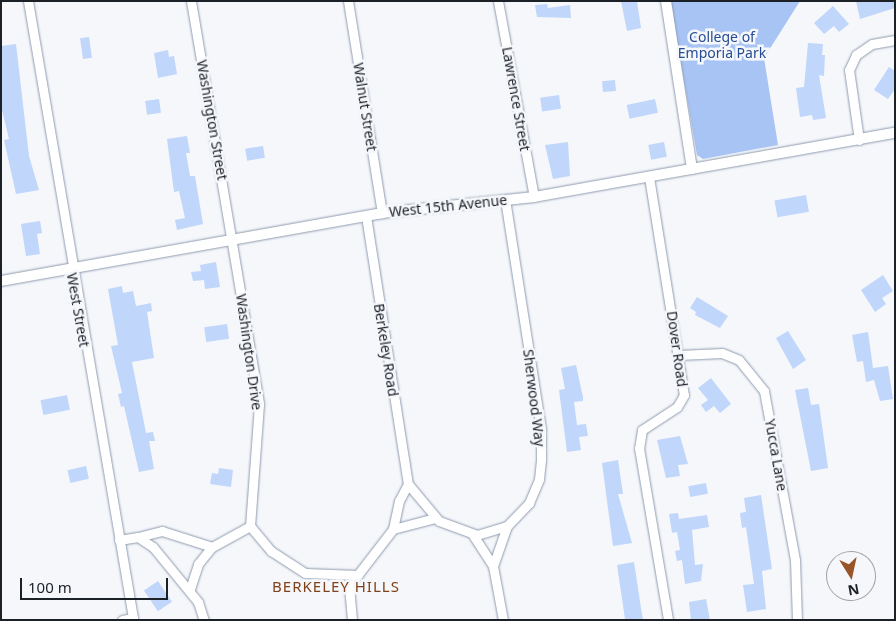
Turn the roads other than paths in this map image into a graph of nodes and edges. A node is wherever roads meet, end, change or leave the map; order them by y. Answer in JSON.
{"nodes":[{"id":1,"x":28,"y":1,"type":"edge"},
{"id":2,"x":191,"y":1,"type":"edge"},
{"id":3,"x":348,"y":1,"type":"edge"},
{"id":4,"x":498,"y":1,"type":"edge"},
{"id":5,"x":666,"y":1,"type":"edge"},
{"id":6,"x":895,"y":40,"type":"edge"},
{"id":7,"x":895,"y":133,"type":"edge"},
{"id":8,"x":859,"y":140,"type":"junction"},
{"id":9,"x":692,"y":169,"type":"junction"},
{"id":10,"x":649,"y":176,"type":"junction"},
{"id":11,"x":534,"y":197,"type":"junction"},
{"id":12,"x":505,"y":200,"type":"junction"},
{"id":13,"x":382,"y":213,"type":"junction"},
{"id":14,"x":366,"y":216,"type":"junction"},
{"id":15,"x":232,"y":239,"type":"junction"},
{"id":16,"x":71,"y":269,"type":"junction"},
{"id":17,"x":1,"y":280,"type":"edge"},
{"id":18,"x":679,"y":355,"type":"junction"},
{"id":19,"x":408,"y":484,"type":"junction"},
{"id":20,"x":435,"y":518,"type":"junction"},
{"id":21,"x":250,"y":526,"type":"junction"},
{"id":22,"x":507,"y":526,"type":"junction"},
{"id":23,"x":393,"y":530,"type":"junction"},
{"id":24,"x":473,"y":535,"type":"junction"},
{"id":25,"x":138,"y":536,"type":"junction"},
{"id":26,"x":119,"y":540,"type":"junction"},
{"id":27,"x":212,"y":547,"type":"junction"},
{"id":28,"x":493,"y":566,"type":"junction"},
{"id":29,"x":358,"y":575,"type":"junction"},
{"id":30,"x":190,"y":590,"type":"junction"},
{"id":31,"x":122,"y":620,"type":"edge"},
{"id":32,"x":204,"y":620,"type":"edge"},
{"id":33,"x":352,"y":620,"type":"edge"},
{"id":34,"x":503,"y":620,"type":"edge"},
{"id":35,"x":668,"y":620,"type":"edge"},
{"id":36,"x":797,"y":620,"type":"edge"}],
"edges":[{"from":1,"to":16,"type":"street","name":"West Street"},
{"from":2,"to":15,"type":"street","name":"Washington Street"},
{"from":3,"to":13,"type":"street","name":"Walnut Street"},
{"from":4,"to":11,"type":"street","name":"Lawrence Street"},
{"from":5,"to":9,"type":"street"},
{"from":6,"to":8,"type":"street"},
{"from":7,"to":8,"type":"street","name":"West 15th Avenue"},
{"from":8,"to":9,"type":"street","name":"West 15th Avenue"},
{"from":9,"to":10,"type":"street","name":"West 15th Avenue"},
{"from":10,"to":11,"type":"street","name":"West 15th Avenue"},
{"from":10,"to":18,"type":"street","name":"Dover Road"},
{"from":11,"to":12,"type":"street","name":"West 15th Avenue"},
{"from":12,"to":13,"type":"street","name":"West 15th Avenue"},
{"from":12,"to":22,"type":"street","name":"Sherwood Way"},
{"from":13,"to":14,"type":"street","name":"West 15th Avenue"},
{"from":14,"to":15,"type":"street","name":"West 15th Avenue"},
{"from":14,"to":19,"type":"street","name":"Berkeley Road"},
{"from":15,"to":16,"type":"street","name":"West 15th Avenue"},
{"from":15,"to":21,"type":"street","name":"Washington Drive"},
{"from":16,"to":17,"type":"street","name":"West 15th Avenue"},
{"from":16,"to":26,"type":"street","name":"West Street"},
{"from":18,"to":35,"type":"street","name":"Dover Road"},
{"from":18,"to":36,"type":"street","name":"Yucca Lane"},
{"from":19,"to":20,"type":"street"},
{"from":19,"to":23,"type":"street"},
{"from":20,"to":23,"type":"street"},
{"from":20,"to":24,"type":"street"},
{"from":21,"to":27,"type":"street"},
{"from":21,"to":29,"type":"street"},
{"from":22,"to":24,"type":"street"},
{"from":22,"to":28,"type":"street"},
{"from":23,"to":29,"type":"street"},
{"from":24,"to":28,"type":"street"},
{"from":25,"to":26,"type":"street"},
{"from":25,"to":27,"type":"street"},
{"from":25,"to":30,"type":"street"},
{"from":26,"to":31,"type":"street","name":"West Street"},
{"from":27,"to":30,"type":"street"},
{"from":28,"to":34,"type":"street"},
{"from":29,"to":33,"type":"street"},
{"from":30,"to":32,"type":"street"}]}
